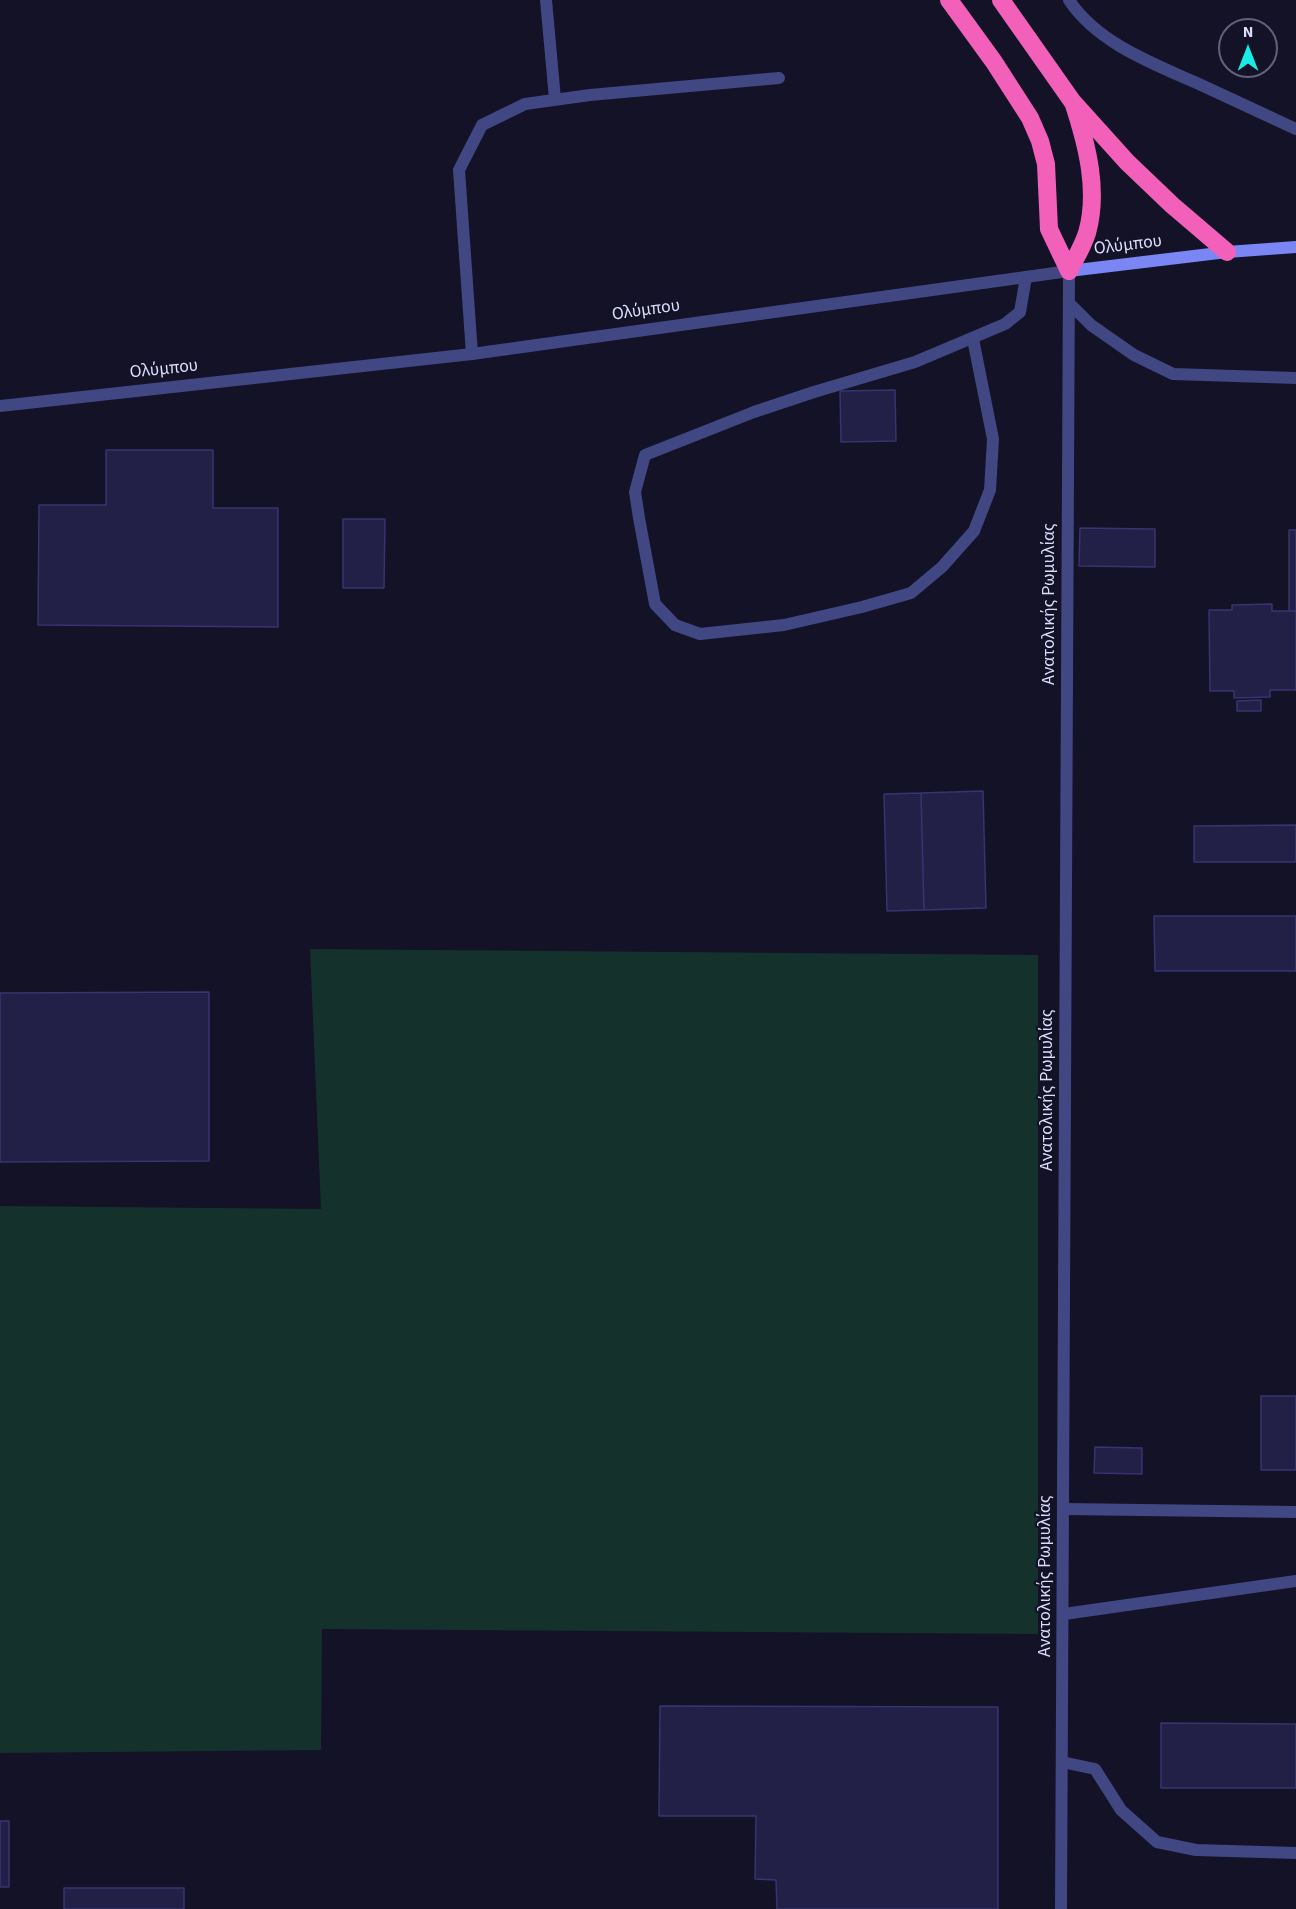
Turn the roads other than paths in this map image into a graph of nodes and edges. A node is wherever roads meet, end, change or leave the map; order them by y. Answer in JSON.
{"nodes":[{"id":1,"x":546,"y":0,"type":"edge"},
{"id":2,"x":949,"y":0,"type":"edge"},
{"id":3,"x":1001,"y":0,"type":"edge"},
{"id":4,"x":1069,"y":0,"type":"edge"},
{"id":5,"x":779,"y":78,"type":"dead end"},
{"id":6,"x":555,"y":99,"type":"junction"},
{"id":7,"x":1072,"y":101,"type":"junction"},
{"id":8,"x":1296,"y":129,"type":"edge"},
{"id":9,"x":1296,"y":247,"type":"edge"},
{"id":10,"x":1227,"y":252,"type":"junction"},
{"id":11,"x":1069,"y":271,"type":"junction"},
{"id":12,"x":1026,"y":277,"type":"junction"},
{"id":13,"x":1069,"y":303,"type":"junction"},
{"id":14,"x":973,"y":339,"type":"junction"},
{"id":15,"x":472,"y":354,"type":"junction"},
{"id":16,"x":1296,"y":378,"type":"edge"},
{"id":17,"x":0,"y":406,"type":"edge"},
{"id":18,"x":1064,"y":1509,"type":"junction"},
{"id":19,"x":1296,"y":1512,"type":"edge"},
{"id":20,"x":1296,"y":1581,"type":"edge"},
{"id":21,"x":1064,"y":1614,"type":"junction"},
{"id":22,"x":1062,"y":1762,"type":"junction"},
{"id":23,"x":1296,"y":1853,"type":"edge"},
{"id":24,"x":1061,"y":1909,"type":"edge"}],
"edges":[{"from":1,"to":6,"type":"street"},
{"from":2,"to":11,"type":"highway"},
{"from":3,"to":7,"type":"highway"},
{"from":4,"to":8,"type":"street"},
{"from":5,"to":6,"type":"street"},
{"from":6,"to":15,"type":"street"},
{"from":7,"to":10,"type":"highway"},
{"from":7,"to":11,"type":"highway"},
{"from":9,"to":10,"type":"street","name":"Ολύμπου"},
{"from":10,"to":11,"type":"street","name":"Ολύμπου"},
{"from":11,"to":12,"type":"street","name":"Ολύμπου"},
{"from":11,"to":13,"type":"street","name":"Ανατολικής Ρωμυλίας"},
{"from":12,"to":14,"type":"street"},
{"from":12,"to":15,"type":"street","name":"Ολύμπου"},
{"from":13,"to":16,"type":"street"},
{"from":13,"to":18,"type":"street","name":"Ανατολικής Ρωμυλίας"},
{"from":14,"to":14,"type":"street"},
{"from":15,"to":17,"type":"street","name":"Ολύμπου"},
{"from":18,"to":19,"type":"street"},
{"from":18,"to":21,"type":"street","name":"Ανατολικής Ρωμυλίας"},
{"from":20,"to":21,"type":"street"},
{"from":21,"to":22,"type":"street","name":"Ανατολικής Ρωμυλίας"},
{"from":22,"to":23,"type":"street"},
{"from":22,"to":24,"type":"street","name":"Ανατολικής Ρωμυλίας"}]}
